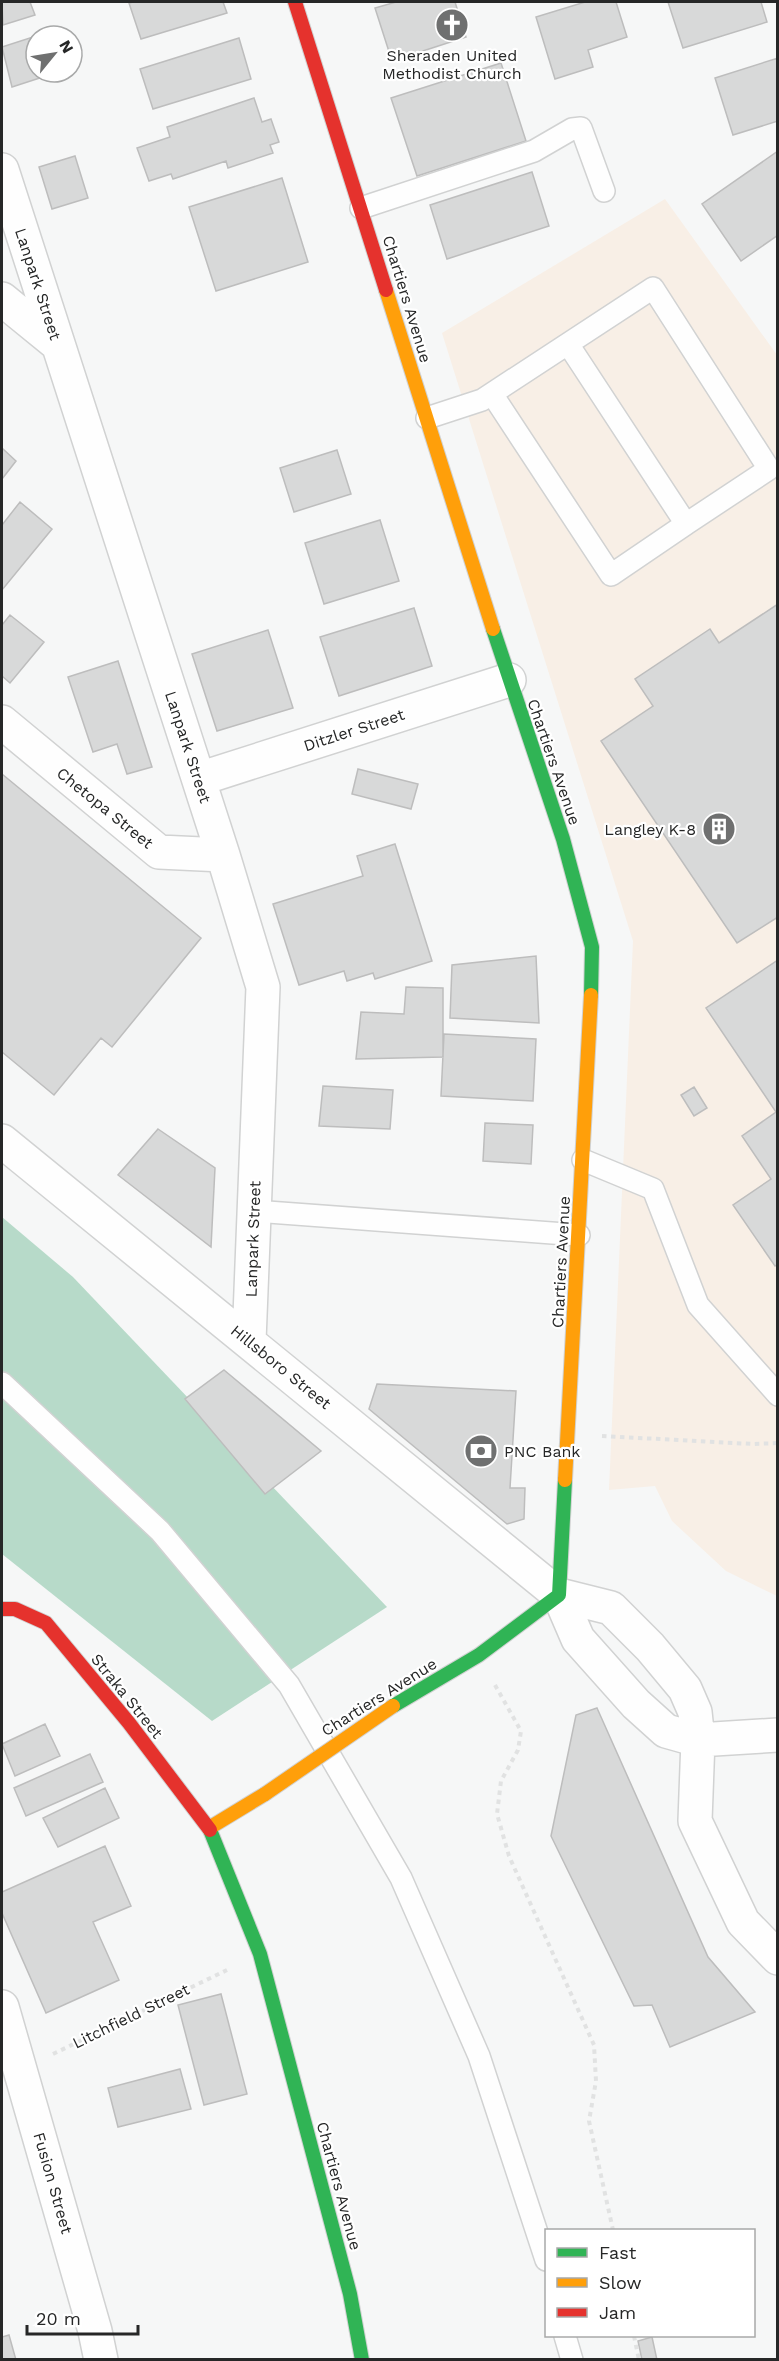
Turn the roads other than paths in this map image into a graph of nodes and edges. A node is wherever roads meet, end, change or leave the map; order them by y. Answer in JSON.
{"nodes":[{"id":1,"x":295,"y":2,"type":"edge"},
{"id":2,"x":2,"y":170,"type":"edge"},
{"id":3,"x":604,"y":191,"type":"dead end"},
{"id":4,"x":361,"y":208,"type":"junction"},
{"id":5,"x":2,"y":299,"type":"edge"},
{"id":6,"x":56,"y":343,"type":"junction"},
{"id":7,"x":567,"y":344,"type":"junction"},
{"id":8,"x":492,"y":394,"type":"junction"},
{"id":9,"x":427,"y":418,"type":"junction"},
{"id":10,"x":686,"y":524,"type":"junction"},
{"id":11,"x":509,"y":680,"type":"junction"},
{"id":12,"x":2,"y":722,"type":"edge"},
{"id":13,"x":199,"y":779,"type":"junction"},
{"id":14,"x":223,"y":855,"type":"junction"},
{"id":15,"x":2,"y":1141,"type":"edge"},
{"id":16,"x":583,"y":1161,"type":"junction"},
{"id":17,"x":254,"y":1211,"type":"junction"},
{"id":18,"x":579,"y":1235,"type":"junction"},
{"id":19,"x":249,"y":1341,"type":"junction"},
{"id":20,"x":2,"y":1383,"type":"edge"},
{"id":21,"x":777,"y":1395,"type":"edge"},
{"id":22,"x":560,"y":1595,"type":"junction"},
{"id":23,"x":2,"y":1609,"type":"edge"},
{"id":24,"x":777,"y":1735,"type":"edge"},
{"id":25,"x":698,"y":1740,"type":"junction"},
{"id":26,"x":209,"y":1828,"type":"junction"},
{"id":27,"x":777,"y":1958,"type":"edge"},
{"id":28,"x":2,"y":2007,"type":"edge"},
{"id":29,"x":545,"y":2257,"type":"edge"},
{"id":30,"x":566,"y":2337,"type":"edge"},
{"id":31,"x":101,"y":2360,"type":"edge"},
{"id":32,"x":362,"y":2360,"type":"edge"},
{"id":33,"x":572,"y":2360,"type":"edge"}],
"edges":[{"from":1,"to":4,"type":"street","name":"Chartiers Avenue"},
{"from":2,"to":6,"type":"street","name":"Lanpark Street"},
{"from":3,"to":4,"type":"lane"},
{"from":4,"to":9,"type":"street","name":"Chartiers Avenue"},
{"from":5,"to":6,"type":"street"},
{"from":6,"to":13,"type":"street","name":"Lanpark Street"},
{"from":7,"to":8,"type":"lane"},
{"from":7,"to":10,"type":"lane"},
{"from":7,"to":10,"type":"lane"},
{"from":8,"to":9,"type":"lane"},
{"from":8,"to":10,"type":"lane"},
{"from":9,"to":11,"type":"street","name":"Chartiers Avenue"},
{"from":11,"to":13,"type":"street","name":"Ditzler Street"},
{"from":11,"to":16,"type":"street","name":"Chartiers Avenue"},
{"from":12,"to":14,"type":"street","name":"Chetopa Street"},
{"from":13,"to":14,"type":"street","name":"Lanpark Street"},
{"from":14,"to":17,"type":"street","name":"Lanpark Street"},
{"from":15,"to":19,"type":"street","name":"Hillsboro Street"},
{"from":16,"to":18,"type":"street","name":"Chartiers Avenue"},
{"from":16,"to":21,"type":"lane"},
{"from":17,"to":18,"type":"lane"},
{"from":17,"to":19,"type":"street","name":"Lanpark Street"},
{"from":18,"to":22,"type":"street","name":"Chartiers Avenue"},
{"from":19,"to":22,"type":"street","name":"Hillsboro Street"},
{"from":20,"to":29,"type":"lane"},
{"from":22,"to":25,"type":"street","name":"Hillsboro Street"},
{"from":22,"to":25,"type":"street","name":"Hillsboro Street"},
{"from":22,"to":26,"type":"street","name":"Chartiers Avenue","bridge":true},
{"from":23,"to":26,"type":"street","name":"Straka Street"},
{"from":24,"to":25,"type":"street"},
{"from":25,"to":27,"type":"street","name":"Hillsboro Street"},
{"from":26,"to":32,"type":"street","name":"Chartiers Avenue"},
{"from":28,"to":31,"type":"street","name":"Fusion Street"},
{"from":30,"to":33,"type":"lane"}]}
